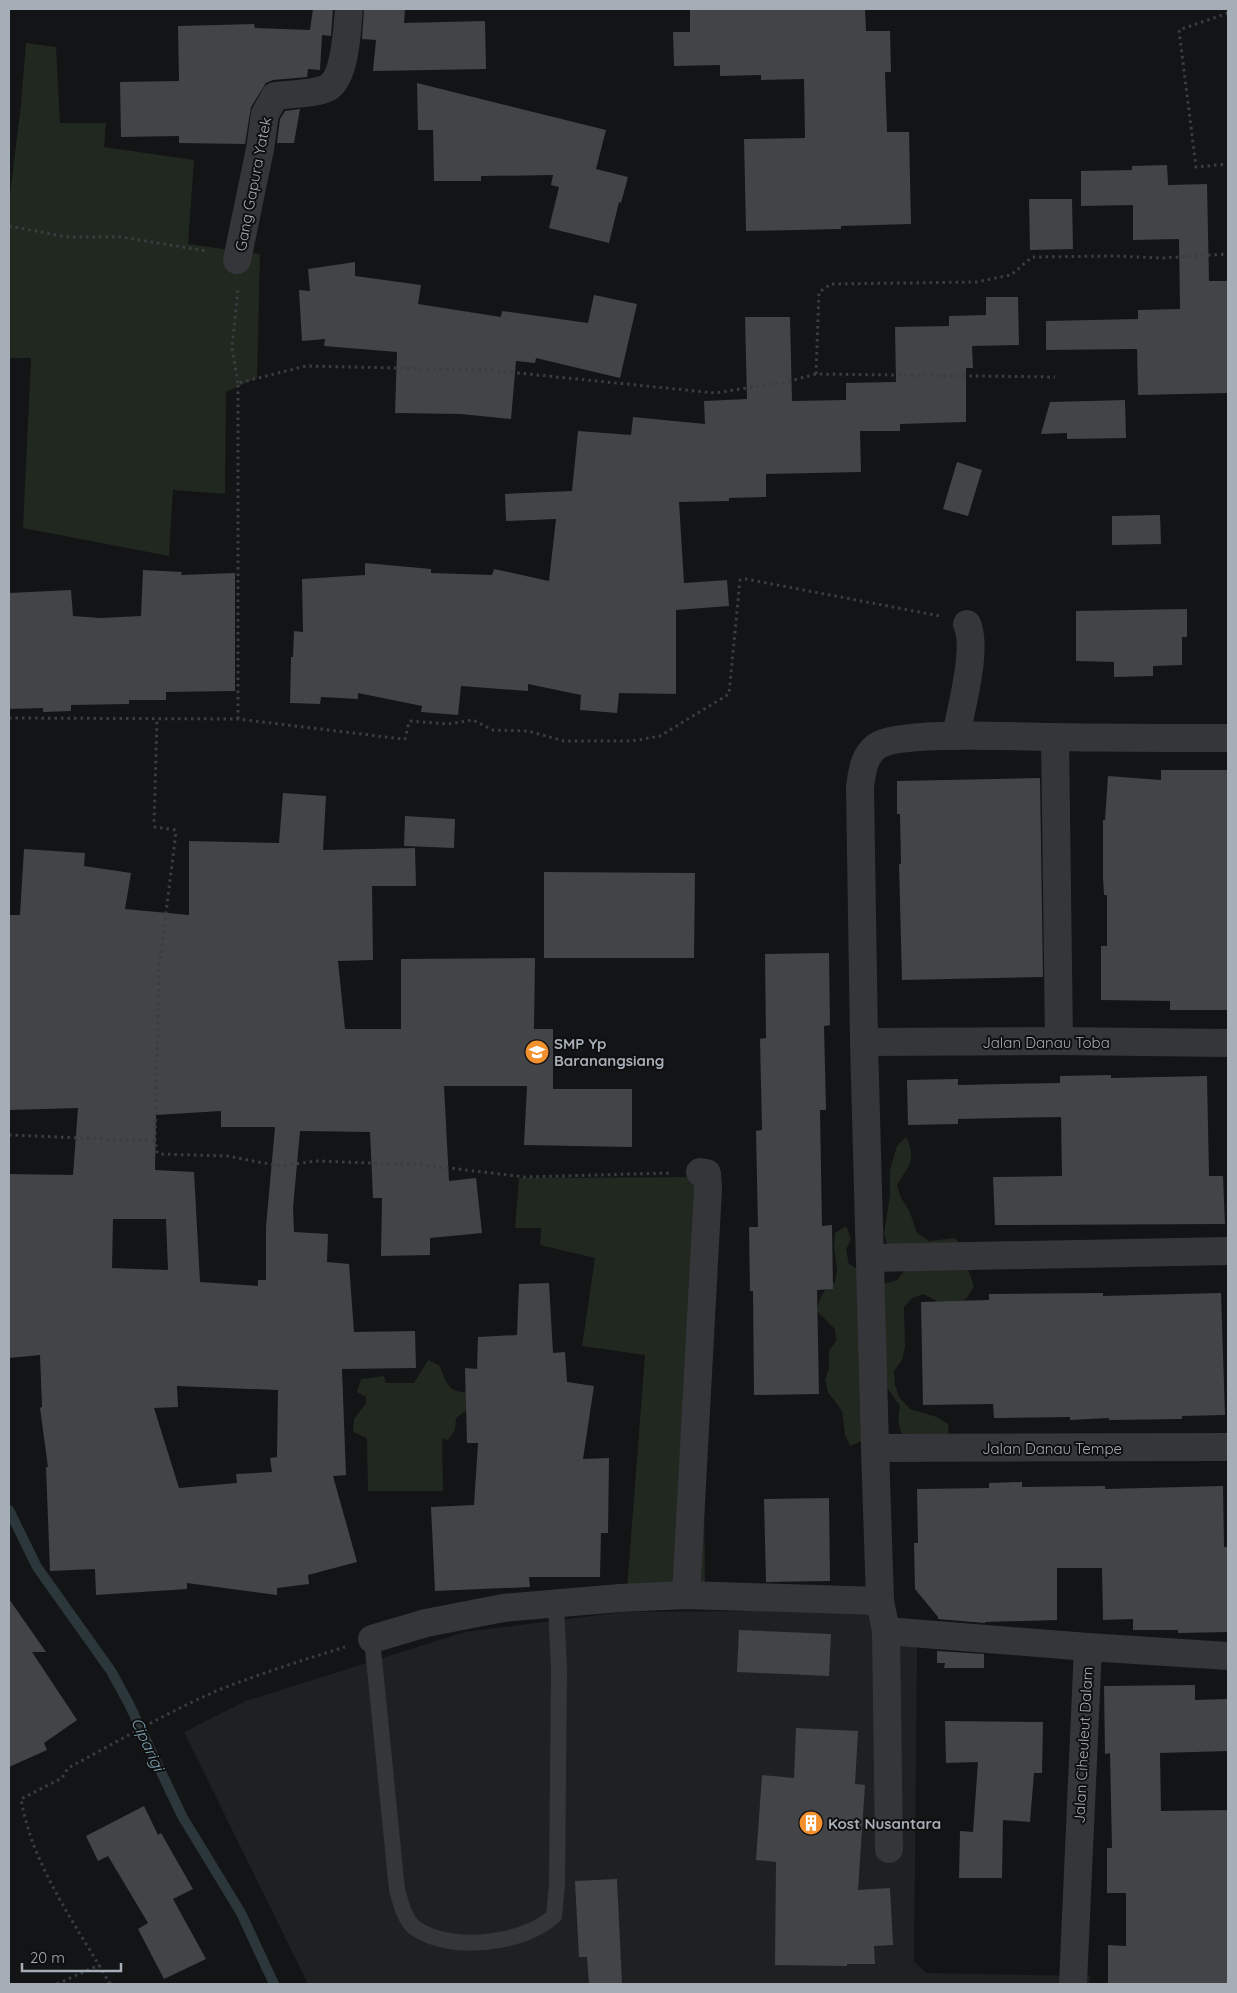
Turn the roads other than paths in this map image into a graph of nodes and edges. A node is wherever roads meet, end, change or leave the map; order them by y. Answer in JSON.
{"nodes":[{"id":1,"x":349,"y":9,"type":"edge"},
{"id":2,"x":237,"y":260,"type":"road end"},
{"id":3,"x":967,"y":624,"type":"road end"},
{"id":4,"x":956,"y":736,"type":"junction"},
{"id":5,"x":1055,"y":737,"type":"junction"},
{"id":6,"x":1228,"y":738,"type":"edge"},
{"id":7,"x":1059,"y":1041,"type":"junction"},
{"id":8,"x":864,"y":1042,"type":"junction"},
{"id":9,"x":1228,"y":1043,"type":"edge"},
{"id":10,"x":700,"y":1172,"type":"road end"},
{"id":11,"x":1228,"y":1251,"type":"edge"},
{"id":12,"x":870,"y":1258,"type":"junction"},
{"id":13,"x":1228,"y":1446,"type":"edge"},
{"id":14,"x":875,"y":1448,"type":"junction"},
{"id":15,"x":686,"y":1595,"type":"junction"},
{"id":16,"x":880,"y":1601,"type":"junction"},
{"id":17,"x":556,"y":1604,"type":"junction"},
{"id":18,"x":886,"y":1631,"type":"junction"},
{"id":19,"x":372,"y":1639,"type":"joint"},
{"id":20,"x":1088,"y":1647,"type":"junction"},
{"id":21,"x":1228,"y":1656,"type":"edge"},
{"id":22,"x":889,"y":1849,"type":"dead end"},
{"id":23,"x":1073,"y":1984,"type":"edge"}],
"edges":[{"from":1,"to":2,"type":"street","name":"Gang Gapura Yatek"},
{"from":3,"to":4,"type":"street"},
{"from":4,"to":5,"type":"street"},
{"from":4,"to":8,"type":"street"},
{"from":5,"to":6,"type":"street"},
{"from":5,"to":7,"type":"street"},
{"from":7,"to":8,"type":"street","name":"Jalan Danau Toba"},
{"from":7,"to":9,"type":"street","name":"Jalan Danau Toba"},
{"from":8,"to":12,"type":"street"},
{"from":10,"to":15,"type":"street"},
{"from":11,"to":12,"type":"street"},
{"from":12,"to":14,"type":"street"},
{"from":13,"to":14,"type":"street","name":"Jalan Danau Tempe"},
{"from":14,"to":16,"type":"street"},
{"from":15,"to":16,"type":"street"},
{"from":15,"to":17,"type":"street"},
{"from":16,"to":18,"type":"street"},
{"from":17,"to":19,"type":"street"},
{"from":17,"to":19,"type":"lane"},
{"from":18,"to":20,"type":"street"},
{"from":18,"to":22,"type":"street"},
{"from":20,"to":21,"type":"street","name":"Jalan Ciheuleut Dalam"},
{"from":20,"to":23,"type":"street","name":"Jalan Ciheuleut Dalam"}]}
